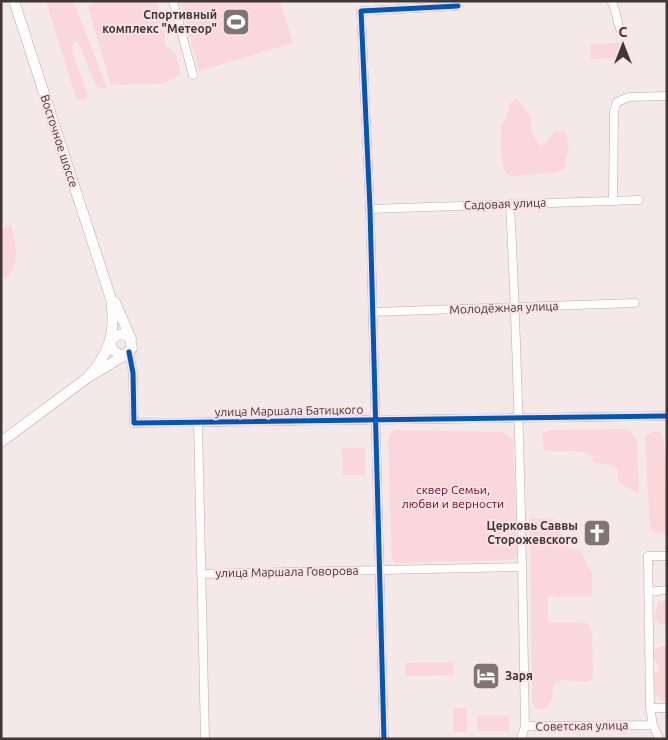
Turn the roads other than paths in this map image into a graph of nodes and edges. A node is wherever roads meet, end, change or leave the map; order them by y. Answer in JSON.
{"nodes":[{"id":1,"x":14,"y":1,"type":"edge"},
{"id":2,"x":173,"y":1,"type":"edge"},
{"id":3,"x":611,"y":1,"type":"edge"},
{"id":4,"x":458,"y":6,"type":"dead end"},
{"id":5,"x":621,"y":31,"type":"dead end"},
{"id":6,"x":192,"y":75,"type":"dead end"},
{"id":7,"x":667,"y":96,"type":"edge"},
{"id":8,"x":640,"y":200,"type":"dead end"},
{"id":9,"x":613,"y":201,"type":"junction"},
{"id":10,"x":510,"y":204,"type":"junction"},
{"id":11,"x":370,"y":209,"type":"junction"},
{"id":12,"x":105,"y":280,"type":"junction"},
{"id":13,"x":635,"y":303,"type":"dead end"},
{"id":14,"x":515,"y":307,"type":"junction"},
{"id":15,"x":373,"y":312,"type":"junction"},
{"id":16,"x":111,"y":340,"type":"junction"},
{"id":17,"x":129,"y":350,"type":"junction"},
{"id":18,"x":87,"y":378,"type":"junction"},
{"id":19,"x":667,"y":416,"type":"edge"},
{"id":20,"x":518,"y":418,"type":"junction"},
{"id":21,"x":376,"y":420,"type":"junction"},
{"id":22,"x":198,"y":423,"type":"junction"},
{"id":23,"x":1,"y":442,"type":"edge"},
{"id":24,"x":667,"y":556,"type":"edge"},
{"id":25,"x":522,"y":567,"type":"junction"},
{"id":26,"x":381,"y":570,"type":"junction"},
{"id":27,"x":201,"y":574,"type":"junction"},
{"id":28,"x":667,"y":590,"type":"edge"},
{"id":29,"x":648,"y":592,"type":"junction"},
{"id":30,"x":650,"y":708,"type":"junction"},
{"id":31,"x":667,"y":708,"type":"edge"},
{"id":32,"x":653,"y":725,"type":"junction"},
{"id":33,"x":525,"y":726,"type":"junction"},
{"id":34,"x":205,"y":739,"type":"edge"},
{"id":35,"x":384,"y":739,"type":"edge"},
{"id":36,"x":521,"y":739,"type":"edge"},
{"id":37,"x":659,"y":739,"type":"edge"}],
"edges":[{"from":1,"to":12,"type":"main road","name":"Восточное шоссе"},
{"from":2,"to":6,"type":"street"},
{"from":3,"to":5,"type":"street"},
{"from":4,"to":11,"type":"street"},
{"from":7,"to":9,"type":"street"},
{"from":8,"to":9,"type":"street","name":"Садовая улица"},
{"from":9,"to":10,"type":"street","name":"Садовая улица"},
{"from":10,"to":11,"type":"street","name":"Садовая улица"},
{"from":10,"to":14,"type":"street"},
{"from":11,"to":15,"type":"street"},
{"from":12,"to":16,"type":"main road","name":"Восточное шоссе"},
{"from":12,"to":17,"type":"main road","name":"Восточное шоссе"},
{"from":13,"to":14,"type":"street","name":"Молодёжная улица"},
{"from":14,"to":15,"type":"street","name":"Молодёжная улица"},
{"from":14,"to":20,"type":"street"},
{"from":15,"to":21,"type":"street"},
{"from":16,"to":17,"type":"main road"},
{"from":16,"to":17,"type":"main road"},
{"from":16,"to":18,"type":"main road","name":"Восточное шоссе"},
{"from":17,"to":18,"type":"main road","name":"Восточное шоссе"},
{"from":17,"to":22,"type":"street","name":"улица Маршала Батицкого"},
{"from":18,"to":23,"type":"main road","name":"Восточное шоссе"},
{"from":19,"to":20,"type":"street","name":"улица Маршала Батицкого"},
{"from":20,"to":21,"type":"street","name":"улица Маршала Батицкого"},
{"from":20,"to":25,"type":"street"},
{"from":21,"to":22,"type":"street","name":"улица Маршала Батицкого"},
{"from":21,"to":26,"type":"street"},
{"from":22,"to":27,"type":"street"},
{"from":24,"to":29,"type":"street"},
{"from":25,"to":26,"type":"street","name":"улица Маршала Говорова"},
{"from":25,"to":33,"type":"street"},
{"from":26,"to":27,"type":"street","name":"улица Маршала Говорова"},
{"from":26,"to":35,"type":"street"},
{"from":27,"to":34,"type":"street"},
{"from":28,"to":29,"type":"street"},
{"from":29,"to":30,"type":"street"},
{"from":30,"to":31,"type":"street"},
{"from":30,"to":32,"type":"street"},
{"from":32,"to":33,"type":"street","name":"Советская улица"},
{"from":32,"to":37,"type":"street"},
{"from":33,"to":36,"type":"street","name":"Советская улица"}]}
